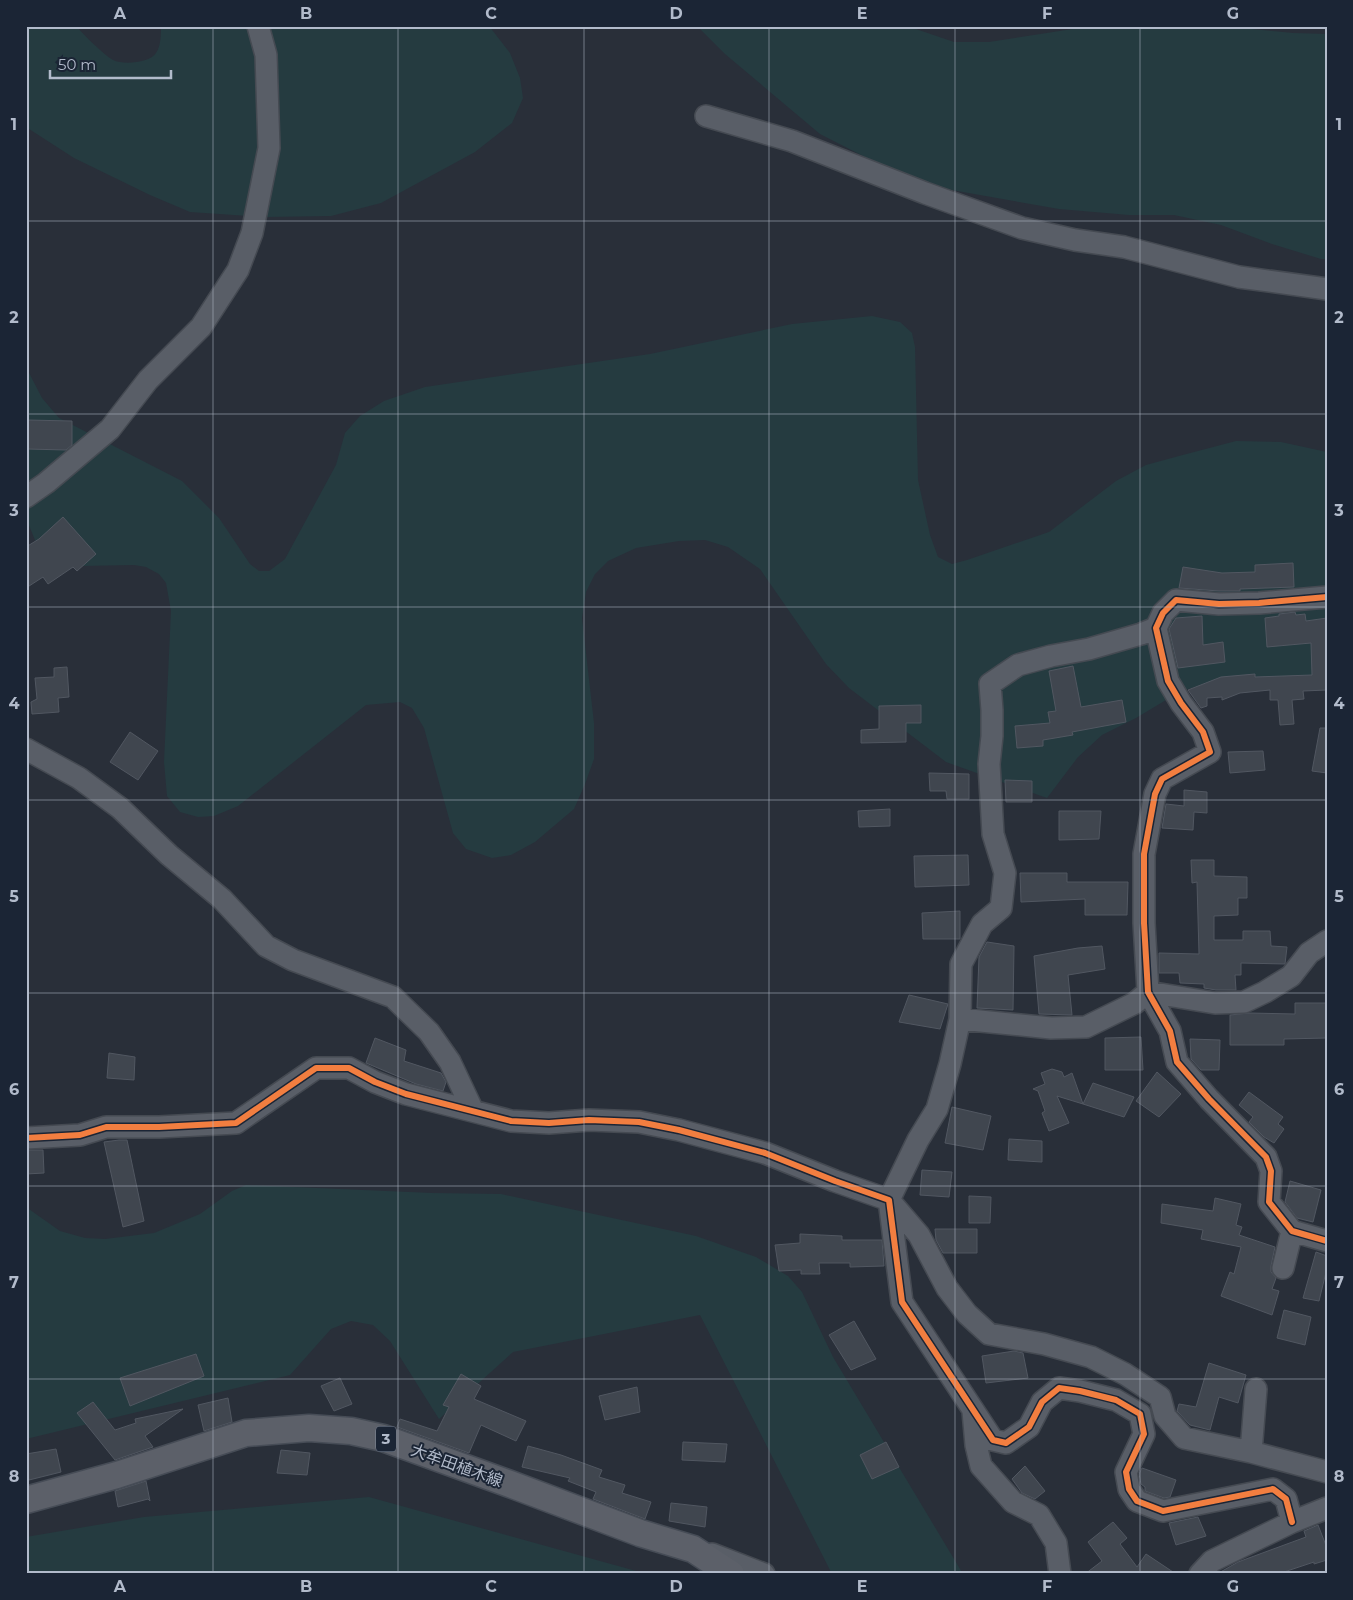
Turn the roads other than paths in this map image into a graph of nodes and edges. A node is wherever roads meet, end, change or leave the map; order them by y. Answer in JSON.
{"nodes":[{"id":1,"x":258,"y":26,"type":"edge"},
{"id":2,"x":706,"y":116,"type":"dead end"},
{"id":3,"x":1327,"y":289,"type":"edge"},
{"id":4,"x":26,"y":497,"type":"edge"},
{"id":5,"x":1327,"y":597,"type":"edge"},
{"id":6,"x":1156,"y":628,"type":"junction"},
{"id":7,"x":26,"y":749,"type":"edge"},
{"id":8,"x":1327,"y":941,"type":"edge"},
{"id":9,"x":1148,"y":992,"type":"junction"},
{"id":10,"x":960,"y":1019,"type":"junction"},
{"id":11,"x":474,"y":1111,"type":"junction"},
{"id":12,"x":26,"y":1138,"type":"edge"},
{"id":13,"x":888,"y":1200,"type":"junction"},
{"id":14,"x":1292,"y":1231,"type":"junction"},
{"id":15,"x":1327,"y":1241,"type":"edge"},
{"id":16,"x":1283,"y":1268,"type":"dead end"},
{"id":17,"x":1256,"y":1389,"type":"dead end"},
{"id":18,"x":973,"y":1409,"type":"junction"},
{"id":19,"x":1251,"y":1452,"type":"junction"},
{"id":20,"x":1327,"y":1472,"type":"edge"},
{"id":21,"x":26,"y":1500,"type":"edge"},
{"id":22,"x":1327,"y":1508,"type":"edge"},
{"id":23,"x":1292,"y":1522,"type":"junction"},
{"id":24,"x":640,"y":1533,"type":"junction"},
{"id":25,"x":731,"y":1574,"type":"edge"},
{"id":26,"x":764,"y":1574,"type":"edge"},
{"id":27,"x":1060,"y":1574,"type":"edge"},
{"id":28,"x":1200,"y":1574,"type":"edge"}],
"edges":[{"from":1,"to":4,"type":"street"},
{"from":2,"to":3,"type":"street"},
{"from":5,"to":6,"type":"street"},
{"from":6,"to":9,"type":"street"},
{"from":6,"to":10,"type":"street"},
{"from":7,"to":11,"type":"street"},
{"from":8,"to":9,"type":"street"},
{"from":9,"to":10,"type":"street"},
{"from":9,"to":14,"type":"street"},
{"from":10,"to":13,"type":"street"},
{"from":11,"to":12,"type":"street"},
{"from":11,"to":13,"type":"street"},
{"from":13,"to":18,"type":"street"},
{"from":13,"to":19,"type":"street"},
{"from":14,"to":15,"type":"street"},
{"from":14,"to":16,"type":"street"},
{"from":17,"to":19,"type":"street"},
{"from":18,"to":23,"type":"street"},
{"from":18,"to":27,"type":"street"},
{"from":19,"to":20,"type":"street"},
{"from":21,"to":24,"type":"main road","name":"大牟田植木線","number":"3"},
{"from":22,"to":23,"type":"street"},
{"from":23,"to":28,"type":"street"},
{"from":24,"to":25,"type":"main road","name":"大牟田植木線","number":"3"},
{"from":24,"to":26,"type":"street"}]}
